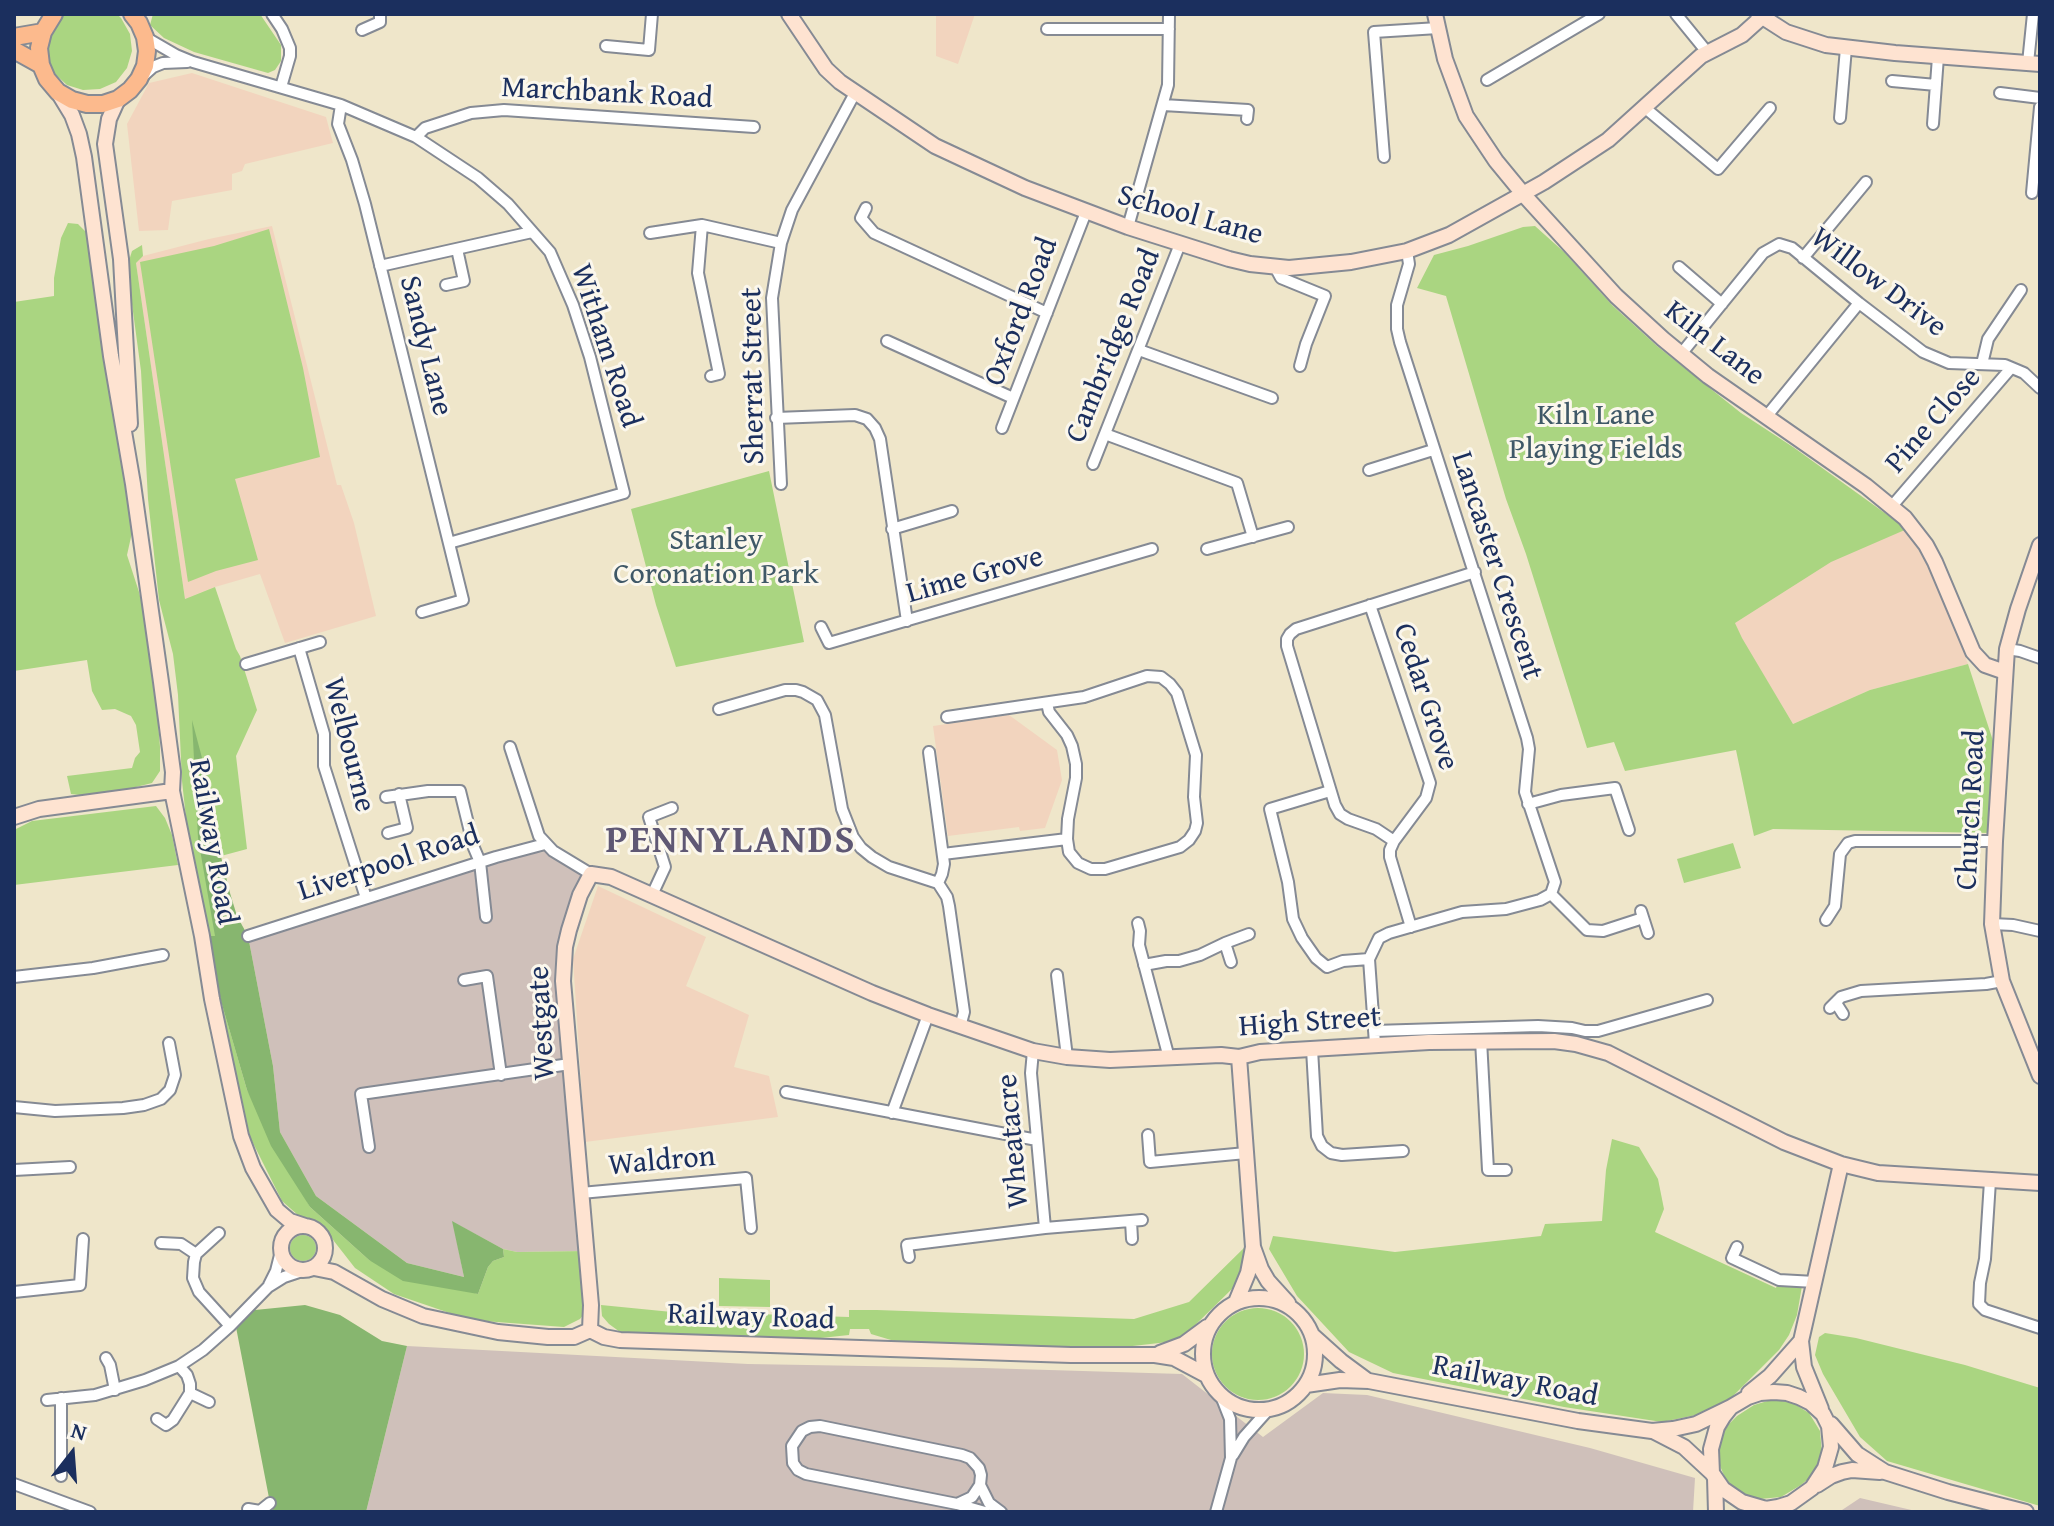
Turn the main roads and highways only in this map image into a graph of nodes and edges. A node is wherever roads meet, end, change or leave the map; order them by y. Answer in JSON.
{"nodes":[{"id":1,"x":54,"y":14,"type":"edge"},
{"id":2,"x":132,"y":14,"type":"edge"},
{"id":3,"x":43,"y":32,"type":"junction"},
{"id":4,"x":14,"y":37,"type":"edge"},
{"id":5,"x":14,"y":50,"type":"edge"},
{"id":6,"x":41,"y":65,"type":"junction"}],
"edges":[{"from":1,"to":3,"type":"main road"},
{"from":2,"to":6,"type":"main road"},
{"from":3,"to":4,"type":"main road"},
{"from":3,"to":6,"type":"main road"},
{"from":5,"to":6,"type":"main road"}]}
